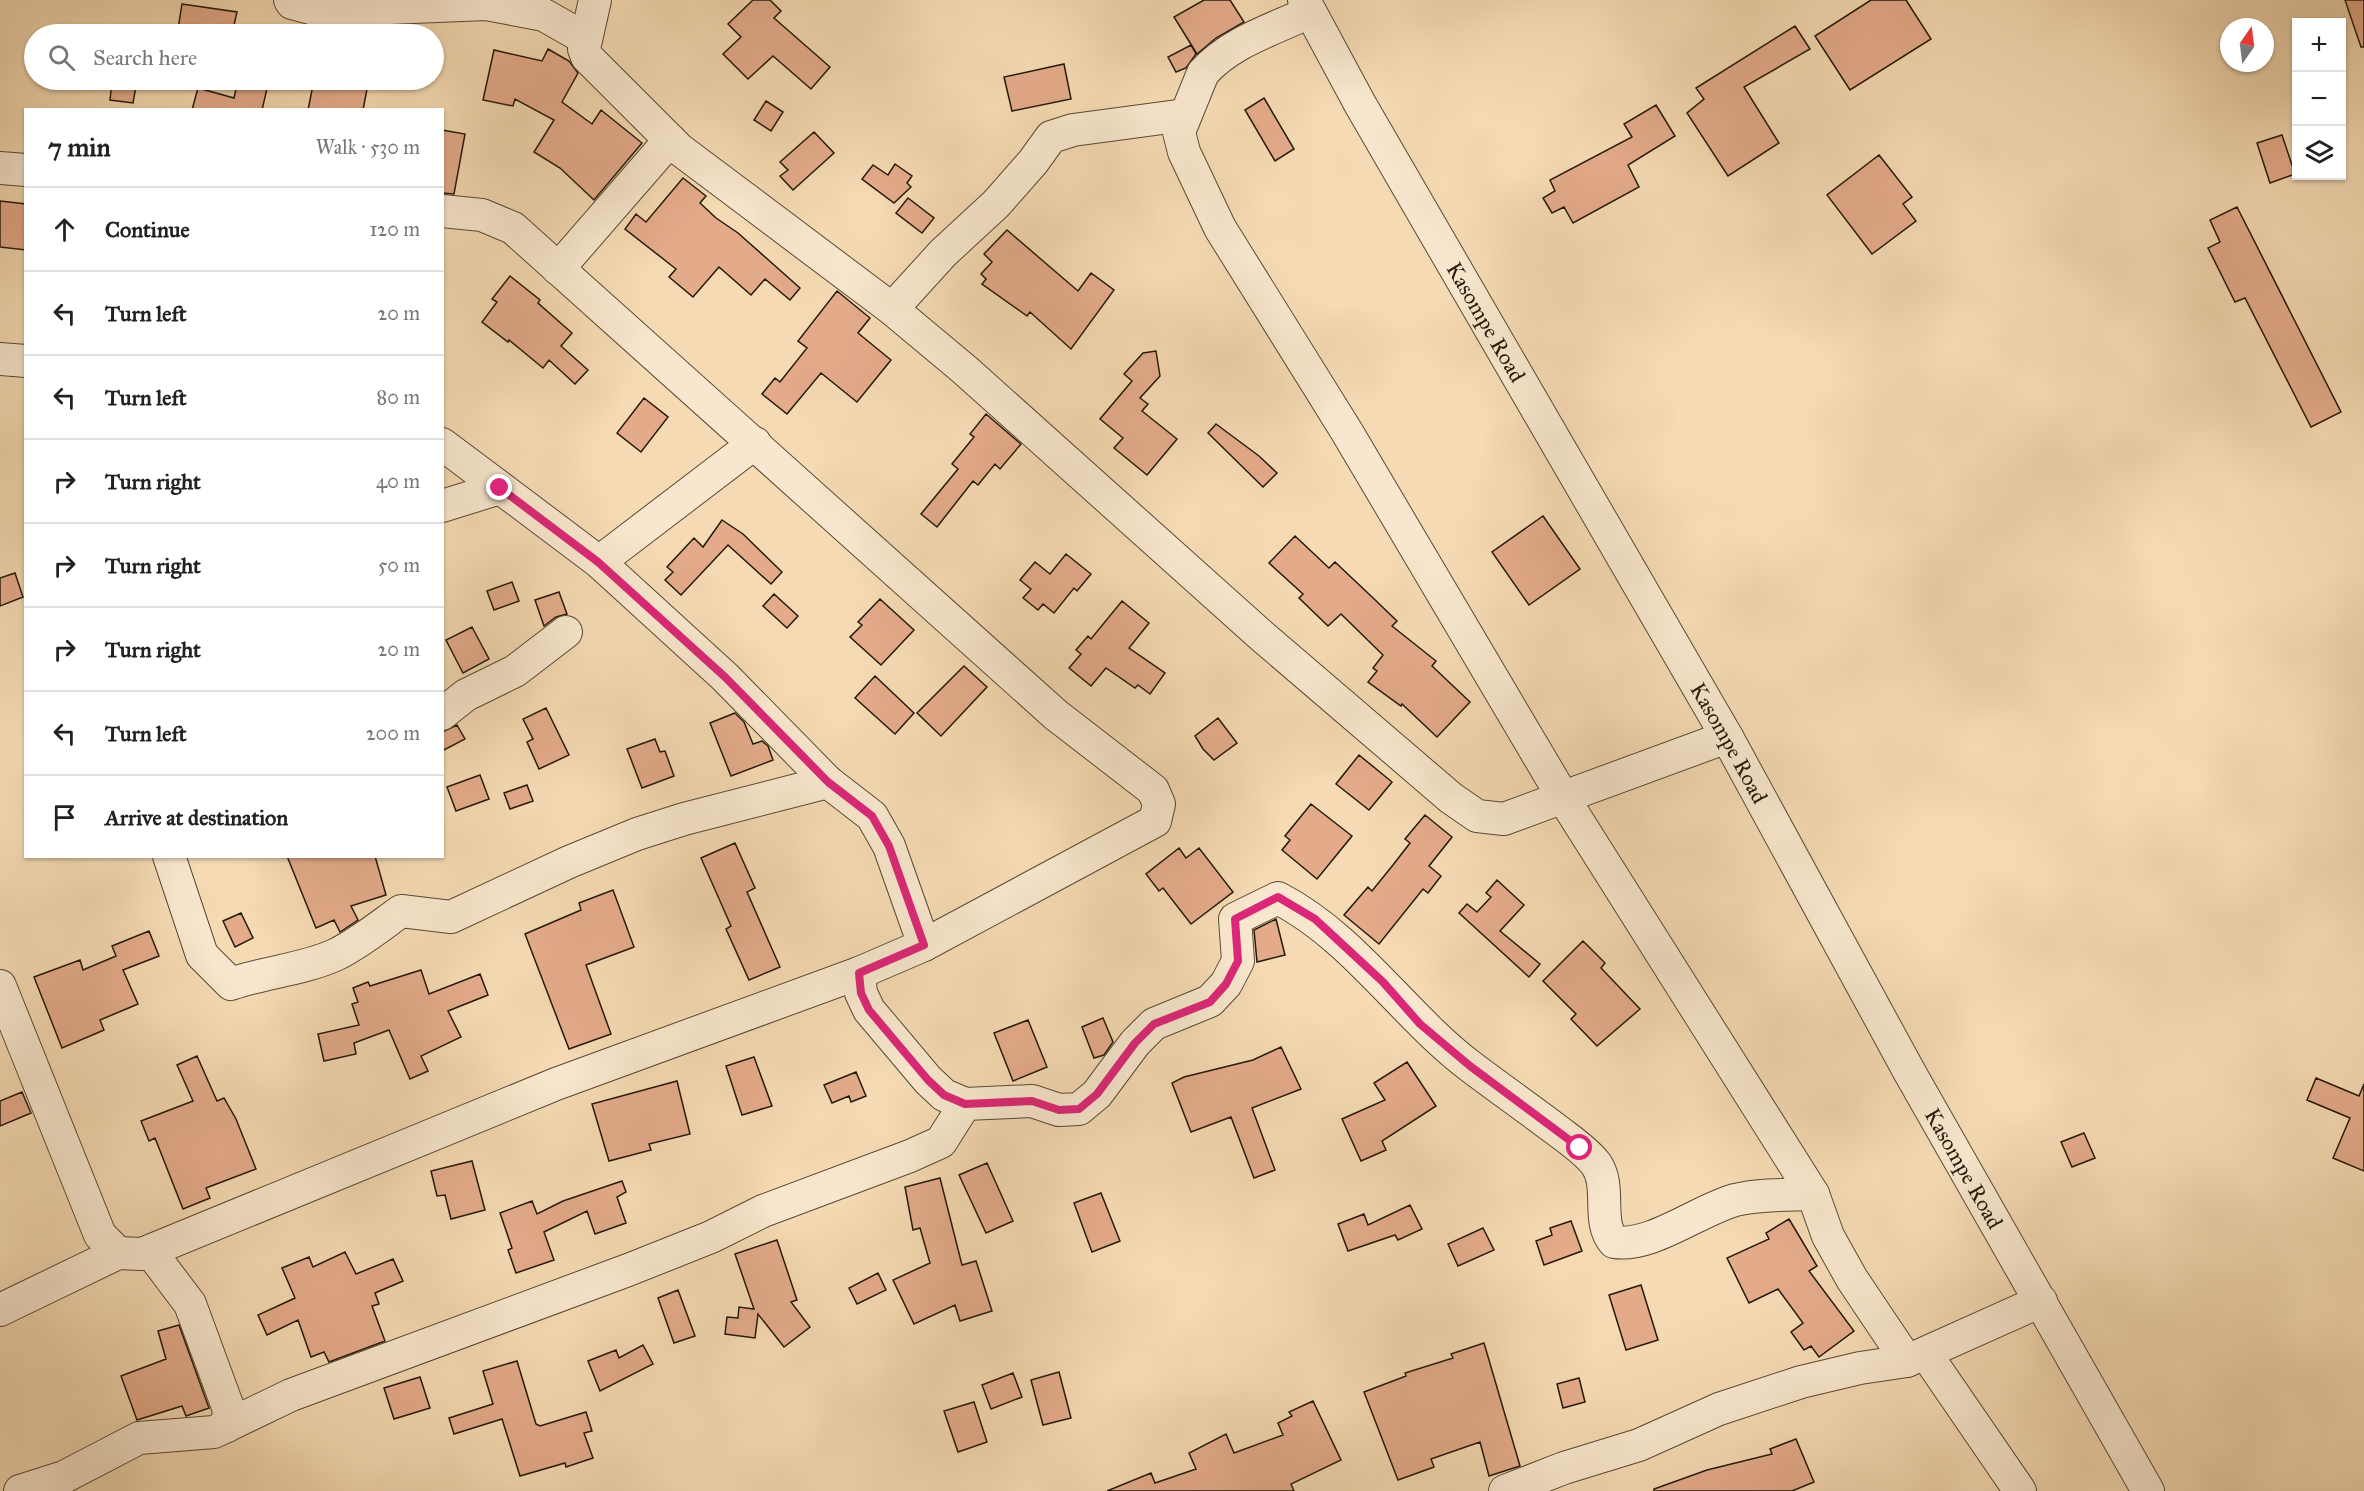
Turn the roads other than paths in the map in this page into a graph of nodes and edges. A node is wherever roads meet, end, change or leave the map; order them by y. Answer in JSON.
{"nodes":[{"id":1,"x":290,"y":0,"type":"edge"},
{"id":2,"x":595,"y":0,"type":"edge"},
{"id":3,"x":365,"y":4,"type":"edge"},
{"id":4,"x":1307,"y":6,"type":"edge"},
{"id":5,"x":586,"y":39,"type":"junction"},
{"id":6,"x":1185,"y":116,"type":"junction"},
{"id":7,"x":670,"y":140,"type":"junction"},
{"id":8,"x":0,"y":168,"type":"edge"},
{"id":9,"x":24,"y":170,"type":"edge"},
{"id":10,"x":444,"y":211,"type":"edge"},
{"id":11,"x":558,"y":269,"type":"junction"},
{"id":12,"x":892,"y":309,"type":"junction"},
{"id":13,"x":0,"y":359,"type":"edge"},
{"id":14,"x":24,"y":361,"type":"edge"},
{"id":15,"x":755,"y":443,"type":"junction"},
{"id":16,"x":444,"y":446,"type":"edge"},
{"id":17,"x":500,"y":488,"type":"junction"},
{"id":18,"x":444,"y":505,"type":"edge"},
{"id":19,"x":598,"y":562,"type":"junction"},
{"id":20,"x":566,"y":632,"type":"dead end"},
{"id":21,"x":444,"y":712,"type":"edge"},
{"id":22,"x":1726,"y":737,"type":"junction"},
{"id":23,"x":828,"y":782,"type":"junction"},
{"id":24,"x":1564,"y":799,"type":"junction"},
{"id":25,"x":170,"y":858,"type":"edge"},
{"id":26,"x":924,"y":945,"type":"junction"},
{"id":27,"x":859,"y":973,"type":"junction"},
{"id":28,"x":0,"y":986,"type":"edge"},
{"id":29,"x":965,"y":1104,"type":"junction"},
{"id":30,"x":1813,"y":1194,"type":"junction"},
{"id":31,"x":150,"y":1251,"type":"junction"},
{"id":32,"x":118,"y":1253,"type":"junction"},
{"id":33,"x":2041,"y":1301,"type":"junction"},
{"id":34,"x":0,"y":1310,"type":"edge"},
{"id":35,"x":1917,"y":1357,"type":"junction"},
{"id":36,"x":227,"y":1426,"type":"junction"},
{"id":37,"x":1560,"y":1480,"type":"edge"},
{"id":38,"x":20,"y":1491,"type":"edge"},
{"id":39,"x":1505,"y":1491,"type":"edge"},
{"id":40,"x":2020,"y":1491,"type":"edge"},
{"id":41,"x":2148,"y":1491,"type":"edge"}],
"edges":[{"from":1,"to":3,"type":"street"},
{"from":2,"to":5,"type":"street"},
{"from":3,"to":5,"type":"street"},
{"from":4,"to":6,"type":"street"},
{"from":4,"to":22,"type":"street","name":"Kasompe Road"},
{"from":5,"to":7,"type":"street"},
{"from":6,"to":12,"type":"street"},
{"from":6,"to":24,"type":"street"},
{"from":7,"to":11,"type":"street"},
{"from":7,"to":12,"type":"street"},
{"from":8,"to":9,"type":"street"},
{"from":10,"to":11,"type":"street"},
{"from":11,"to":15,"type":"street"},
{"from":12,"to":24,"type":"street"},
{"from":13,"to":14,"type":"street"},
{"from":15,"to":19,"type":"street"},
{"from":15,"to":26,"type":"street"},
{"from":16,"to":17,"type":"street"},
{"from":17,"to":18,"type":"street"},
{"from":17,"to":19,"type":"street"},
{"from":19,"to":23,"type":"street"},
{"from":20,"to":21,"type":"street"},
{"from":22,"to":24,"type":"street"},
{"from":22,"to":33,"type":"street","name":"Kasompe Road"},
{"from":23,"to":25,"type":"street"},
{"from":23,"to":26,"type":"street"},
{"from":24,"to":30,"type":"street"},
{"from":26,"to":27,"type":"street"},
{"from":27,"to":29,"type":"street"},
{"from":27,"to":31,"type":"street"},
{"from":28,"to":32,"type":"street"},
{"from":29,"to":30,"type":"street"},
{"from":29,"to":36,"type":"street"},
{"from":30,"to":35,"type":"street"},
{"from":31,"to":32,"type":"street"},
{"from":31,"to":36,"type":"street"},
{"from":32,"to":34,"type":"street"},
{"from":33,"to":35,"type":"street"},
{"from":33,"to":41,"type":"street","name":"Kasompe Road"},
{"from":35,"to":37,"type":"street"},
{"from":35,"to":40,"type":"street"},
{"from":36,"to":38,"type":"street"},
{"from":37,"to":39,"type":"street"}]}
